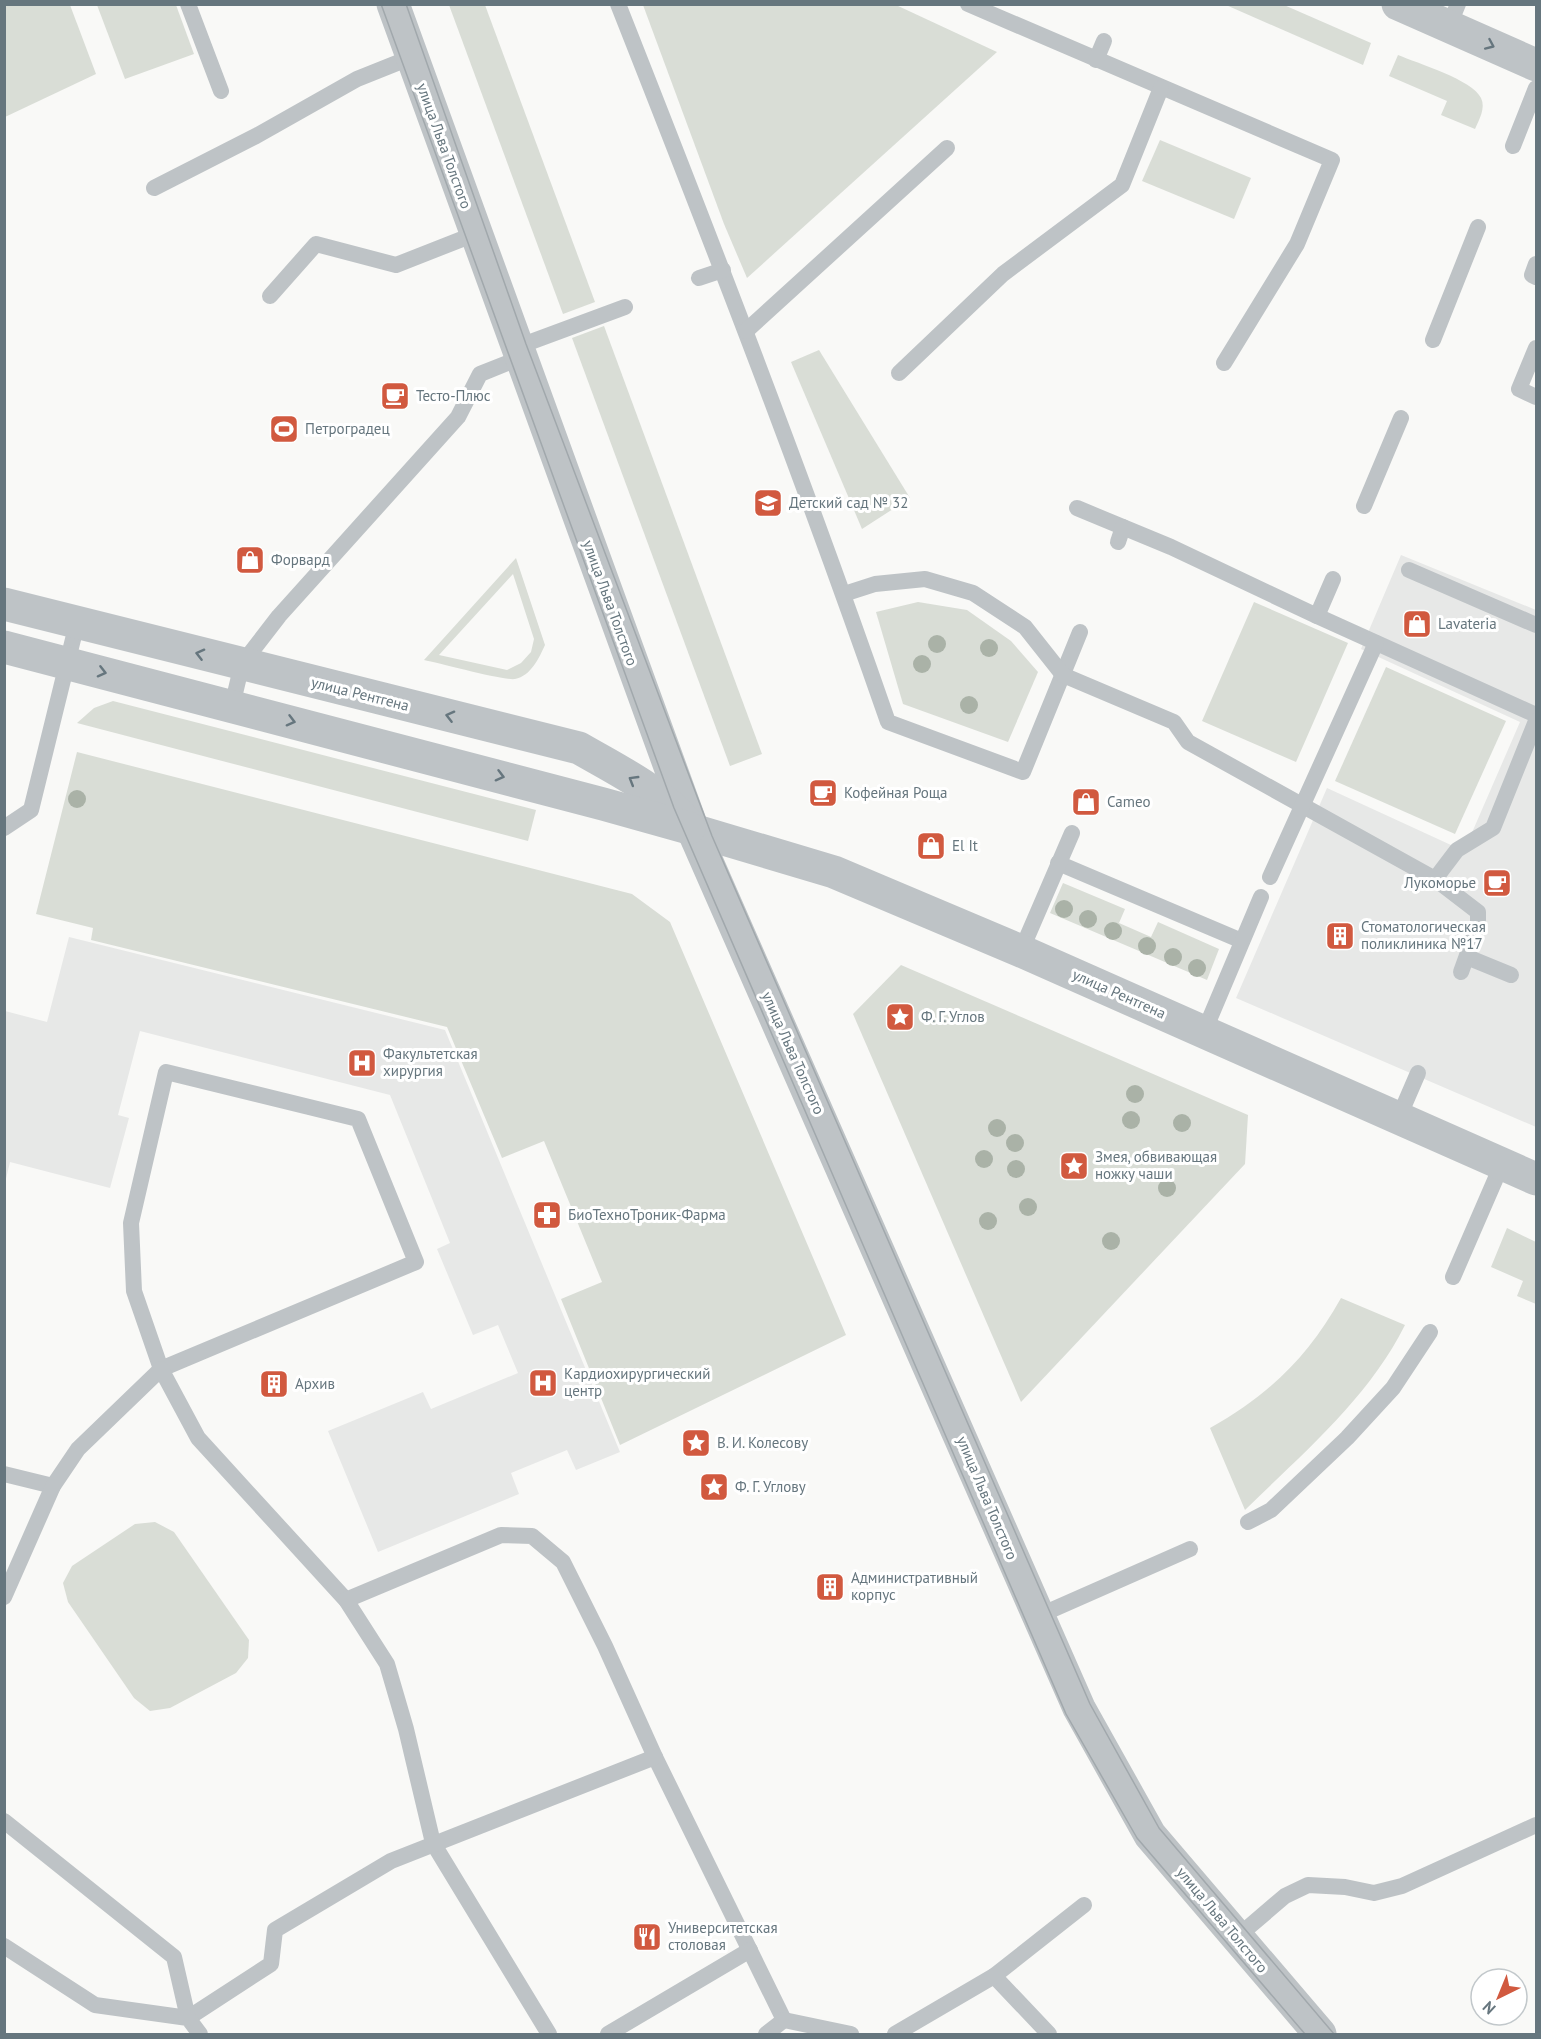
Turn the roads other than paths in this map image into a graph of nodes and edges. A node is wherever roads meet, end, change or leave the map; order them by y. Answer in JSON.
{"nodes":[{"id":1,"x":188,"y":4,"type":"edge"},
{"id":2,"x":393,"y":4,"type":"edge"},
{"id":3,"x":618,"y":4,"type":"edge"},
{"id":4,"x":968,"y":4,"type":"edge"},
{"id":5,"x":1398,"y":4,"type":"edge"},
{"id":6,"x":1453,"y":15,"type":"edge"},
{"id":7,"x":1104,"y":41,"type":"dead end"},
{"id":8,"x":412,"y":57,"type":"junction"},
{"id":9,"x":1096,"y":60,"type":"junction"},
{"id":10,"x":1536,"y":65,"type":"edge"},
{"id":11,"x":1161,"y":88,"type":"junction"},
{"id":12,"x":1536,"y":88,"type":"edge"},
{"id":13,"x":221,"y":91,"type":"dead end"},
{"id":14,"x":1513,"y":146,"type":"dead end"},
{"id":15,"x":946,"y":148,"type":"dead end"},
{"id":16,"x":154,"y":188,"type":"dead end"},
{"id":17,"x":1478,"y":227,"type":"dead end"},
{"id":18,"x":475,"y":234,"type":"junction"},
{"id":19,"x":1536,"y":264,"type":"edge"},
{"id":20,"x":723,"y":270,"type":"junction"},
{"id":21,"x":1536,"y":277,"type":"edge"},
{"id":22,"x":699,"y":278,"type":"dead end"},
{"id":23,"x":270,"y":296,"type":"dead end"},
{"id":24,"x":625,"y":307,"type":"dead end"},
{"id":25,"x":746,"y":331,"type":"junction"},
{"id":26,"x":1433,"y":340,"type":"dead end"},
{"id":27,"x":1536,"y":348,"type":"edge"},
{"id":28,"x":518,"y":353,"type":"junction"},
{"id":29,"x":1224,"y":363,"type":"dead end"},
{"id":30,"x":899,"y":373,"type":"dead end"},
{"id":31,"x":1536,"y":397,"type":"edge"},
{"id":32,"x":1401,"y":418,"type":"dead end"},
{"id":33,"x":1364,"y":506,"type":"dead end"},
{"id":34,"x":1077,"y":508,"type":"dead end"},
{"id":35,"x":1409,"y":570,"type":"dead end"},
{"id":36,"x":1333,"y":579,"type":"dead end"},
{"id":37,"x":844,"y":594,"type":"junction"},
{"id":38,"x":4,"y":604,"type":"edge"},
{"id":39,"x":1317,"y":615,"type":"junction"},
{"id":40,"x":77,"y":623,"type":"junction"},
{"id":41,"x":1536,"y":625,"type":"edge"},
{"id":42,"x":1080,"y":632,"type":"dead end"},
{"id":43,"x":1376,"y":643,"type":"junction"},
{"id":44,"x":4,"y":647,"type":"edge"},
{"id":45,"x":68,"y":663,"type":"junction"},
{"id":46,"x":242,"y":664,"type":"junction"},
{"id":47,"x":1063,"y":675,"type":"junction"},
{"id":48,"x":232,"y":706,"type":"junction"},
{"id":49,"x":1536,"y":715,"type":"edge"},
{"id":50,"x":1536,"y":721,"type":"edge"},
{"id":51,"x":1302,"y":805,"type":"junction"},
{"id":52,"x":4,"y":828,"type":"edge"},
{"id":53,"x":693,"y":830,"type":"junction"},
{"id":54,"x":1071,"y":833,"type":"dead end"},
{"id":55,"x":1058,"y":863,"type":"junction"},
{"id":56,"x":1270,"y":877,"type":"dead end"},
{"id":57,"x":1435,"y":879,"type":"junction"},
{"id":58,"x":1261,"y":897,"type":"dead end"},
{"id":59,"x":1242,"y":941,"type":"junction"},
{"id":60,"x":1021,"y":951,"type":"junction"},
{"id":61,"x":1510,"y":975,"type":"dead end"},
{"id":62,"x":1204,"y":1032,"type":"junction"},
{"id":63,"x":1418,"y":1073,"type":"dead end"},
{"id":64,"x":1399,"y":1117,"type":"junction"},
{"id":65,"x":1502,"y":1164,"type":"junction"},
{"id":66,"x":1536,"y":1179,"type":"edge"},
{"id":67,"x":1454,"y":1277,"type":"dead end"},
{"id":68,"x":1430,"y":1332,"type":"dead end"},
{"id":69,"x":161,"y":1369,"type":"junction"},
{"id":70,"x":4,"y":1474,"type":"edge"},
{"id":71,"x":53,"y":1486,"type":"junction"},
{"id":72,"x":1248,"y":1522,"type":"dead end"},
{"id":73,"x":1190,"y":1549,"type":"dead end"},
{"id":74,"x":6,"y":1592,"type":"edge"},
{"id":75,"x":346,"y":1600,"type":"junction"},
{"id":76,"x":1038,"y":1616,"type":"junction"},
{"id":77,"x":655,"y":1756,"type":"junction"},
{"id":78,"x":4,"y":1821,"type":"edge"},
{"id":79,"x":1536,"y":1826,"type":"edge"},
{"id":80,"x":433,"y":1843,"type":"junction"},
{"id":81,"x":1083,"y":1905,"type":"dead end"},
{"id":82,"x":1237,"y":1937,"type":"junction"},
{"id":83,"x":4,"y":1946,"type":"edge"},
{"id":84,"x":750,"y":1950,"type":"junction"},
{"id":85,"x":994,"y":1976,"type":"junction"},
{"id":86,"x":188,"y":2018,"type":"junction"},
{"id":87,"x":784,"y":2020,"type":"junction"},
{"id":88,"x":200,"y":2034,"type":"edge"},
{"id":89,"x":549,"y":2034,"type":"edge"},
{"id":90,"x":608,"y":2034,"type":"edge"},
{"id":91,"x":766,"y":2034,"type":"edge"},
{"id":92,"x":851,"y":2034,"type":"edge"},
{"id":93,"x":895,"y":2034,"type":"edge"},
{"id":94,"x":1049,"y":2034,"type":"edge"},
{"id":95,"x":1320,"y":2034,"type":"edge"}],
"edges":[{"from":1,"to":13,"type":"lane"},
{"from":2,"to":8,"type":"street","name":"улица Льва Толстого"},
{"from":3,"to":20,"type":"lane"},
{"from":4,"to":9,"type":"lane"},
{"from":5,"to":6,"type":"street"},
{"from":6,"to":10,"type":"street","one_way":true},
{"from":7,"to":9,"type":"lane"},
{"from":8,"to":16,"type":"lane"},
{"from":8,"to":18,"type":"street","name":"улица Льва Толстого"},
{"from":9,"to":11,"type":"lane"},
{"from":11,"to":29,"type":"lane"},
{"from":11,"to":30,"type":"lane"},
{"from":12,"to":14,"type":"lane"},
{"from":15,"to":25,"type":"lane"},
{"from":17,"to":26,"type":"lane"},
{"from":18,"to":23,"type":"lane"},
{"from":18,"to":28,"type":"street","name":"улица Льва Толстого"},
{"from":19,"to":21,"type":"lane"},
{"from":20,"to":22,"type":"lane"},
{"from":20,"to":25,"type":"lane"},
{"from":24,"to":28,"type":"lane"},
{"from":25,"to":37,"type":"lane"},
{"from":27,"to":31,"type":"lane"},
{"from":28,"to":46,"type":"lane"},
{"from":28,"to":53,"type":"street","name":"улица Льва Толстого"},
{"from":32,"to":33,"type":"lane"},
{"from":34,"to":39,"type":"lane"},
{"from":35,"to":41,"type":"lane"},
{"from":36,"to":39,"type":"lane"},
{"from":37,"to":47,"type":"lane"},
{"from":37,"to":47,"type":"lane"},
{"from":38,"to":40,"type":"street","name":"улица Рентгена"},
{"from":39,"to":43,"type":"lane"},
{"from":40,"to":45,"type":"lane"},
{"from":46,"to":40,"type":"street","name":"улица Рентгена","one_way":true},
{"from":42,"to":47,"type":"lane"},
{"from":43,"to":49,"type":"lane"},
{"from":43,"to":51,"type":"lane"},
{"from":44,"to":45,"type":"street","name":"улица Рентгена"},
{"from":45,"to":48,"type":"street","name":"улица Рентгена","one_way":true},
{"from":45,"to":52,"type":"lane"},
{"from":46,"to":48,"type":"lane"},
{"from":53,"to":46,"type":"street","name":"улица Рентгена","one_way":true},
{"from":47,"to":51,"type":"lane"},
{"from":48,"to":53,"type":"street","name":"улица Рентгена","one_way":true},
{"from":50,"to":57,"type":"lane"},
{"from":51,"to":56,"type":"lane"},
{"from":51,"to":57,"type":"lane"},
{"from":53,"to":60,"type":"street","name":"улица Рентгена"},
{"from":53,"to":76,"type":"street","name":"улица Льва Толстого"},
{"from":54,"to":55,"type":"lane"},
{"from":55,"to":59,"type":"lane"},
{"from":55,"to":60,"type":"lane"},
{"from":57,"to":61,"type":"lane"},
{"from":58,"to":59,"type":"lane"},
{"from":59,"to":62,"type":"lane"},
{"from":60,"to":62,"type":"street","name":"улица Рентгена"},
{"from":62,"to":64,"type":"street","name":"улица Рентгена"},
{"from":63,"to":64,"type":"lane"},
{"from":64,"to":65,"type":"street","name":"улица Рентгена"},
{"from":65,"to":66,"type":"street","name":"улица Рентгена"},
{"from":65,"to":67,"type":"lane"},
{"from":68,"to":72,"type":"lane"},
{"from":69,"to":69,"type":"lane"},
{"from":69,"to":71,"type":"lane"},
{"from":69,"to":75,"type":"lane"},
{"from":70,"to":71,"type":"lane"},
{"from":71,"to":74,"type":"lane"},
{"from":73,"to":76,"type":"lane"},
{"from":75,"to":77,"type":"lane"},
{"from":75,"to":80,"type":"lane"},
{"from":76,"to":82,"type":"street","name":"улица Льва Толстого"},
{"from":77,"to":80,"type":"lane"},
{"from":77,"to":84,"type":"lane"},
{"from":78,"to":86,"type":"lane"},
{"from":79,"to":82,"type":"lane"},
{"from":80,"to":86,"type":"lane"},
{"from":80,"to":89,"type":"lane"},
{"from":81,"to":85,"type":"lane"},
{"from":82,"to":95,"type":"street","name":"улица Льва Толстого"},
{"from":83,"to":86,"type":"lane"},
{"from":84,"to":87,"type":"lane"},
{"from":84,"to":90,"type":"lane"},
{"from":85,"to":93,"type":"lane"},
{"from":85,"to":94,"type":"lane"},
{"from":86,"to":88,"type":"lane"},
{"from":87,"to":91,"type":"lane"},
{"from":87,"to":92,"type":"lane"}]}
